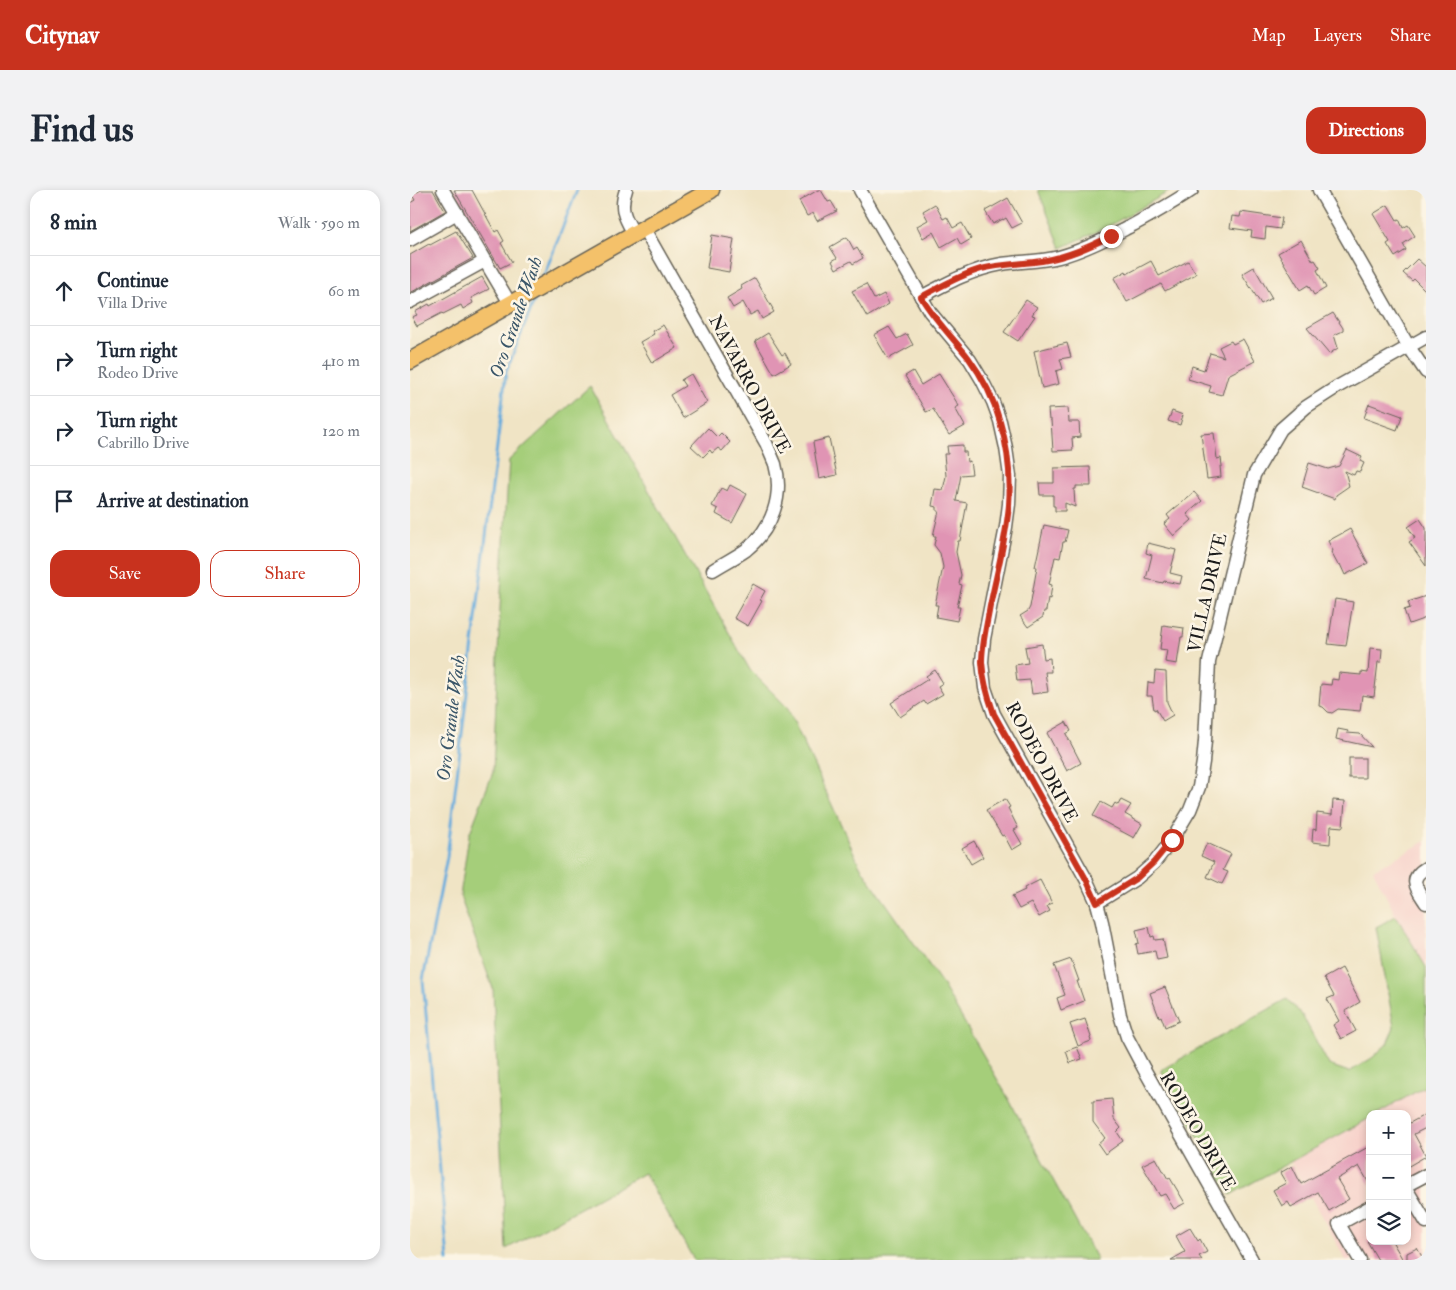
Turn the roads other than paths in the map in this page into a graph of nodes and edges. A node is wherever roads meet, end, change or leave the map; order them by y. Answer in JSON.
{"nodes":[{"id":1,"x":443,"y":190,"type":"edge"},
{"id":2,"x":626,"y":190,"type":"edge"},
{"id":3,"x":711,"y":190,"type":"edge"},
{"id":4,"x":860,"y":190,"type":"edge"},
{"id":5,"x":1192,"y":190,"type":"edge"},
{"id":6,"x":1319,"y":190,"type":"edge"},
{"id":7,"x":457,"y":213,"type":"junction"},
{"id":8,"x":639,"y":232,"type":"junction"},
{"id":9,"x":410,"y":240,"type":"edge"},
{"id":10,"x":485,"y":261,"type":"junction"},
{"id":11,"x":921,"y":297,"type":"junction"},
{"id":12,"x":410,"y":302,"type":"edge"},
{"id":13,"x":512,"y":304,"type":"junction"},
{"id":14,"x":1426,"y":337,"type":"edge"},
{"id":15,"x":1408,"y":347,"type":"junction"},
{"id":16,"x":410,"y":361,"type":"edge"},
{"id":17,"x":1426,"y":372,"type":"edge"},
{"id":18,"x":713,"y":570,"type":"dead end"},
{"id":19,"x":1426,"y":868,"type":"edge"},
{"id":20,"x":1097,"y":903,"type":"junction"},
{"id":21,"x":1426,"y":903,"type":"edge"},
{"id":22,"x":1426,"y":1175,"type":"edge"},
{"id":23,"x":1411,"y":1183,"type":"edge"},
{"id":24,"x":1411,"y":1197,"type":"edge"},
{"id":25,"x":1366,"y":1208,"type":"edge"},
{"id":26,"x":1426,"y":1222,"type":"edge"},
{"id":27,"x":1252,"y":1260,"type":"edge"},
{"id":28,"x":1360,"y":1260,"type":"edge"}],
"edges":[{"from":1,"to":7,"type":"street"},
{"from":2,"to":8,"type":"street","name":"NAVARRO DRIVE"},
{"from":3,"to":8,"type":"main road"},
{"from":4,"to":11,"type":"street","name":"RODEO DRIVE"},
{"from":5,"to":11,"type":"street"},
{"from":6,"to":15,"type":"street"},
{"from":7,"to":9,"type":"street"},
{"from":7,"to":10,"type":"street"},
{"from":8,"to":13,"type":"main road"},
{"from":8,"to":18,"type":"street","name":"NAVARRO DRIVE"},
{"from":10,"to":12,"type":"street"},
{"from":10,"to":13,"type":"street"},
{"from":11,"to":20,"type":"street","name":"RODEO DRIVE"},
{"from":13,"to":16,"type":"main road"},
{"from":14,"to":15,"type":"street","name":"VILLA DRIVE"},
{"from":15,"to":17,"type":"street"},
{"from":15,"to":20,"type":"street","name":"VILLA DRIVE"},
{"from":19,"to":21,"type":"street"},
{"from":20,"to":27,"type":"street","name":"RODEO DRIVE"},
{"from":22,"to":23,"type":"street"},
{"from":24,"to":26,"type":"street"},
{"from":25,"to":28,"type":"street"}]}
